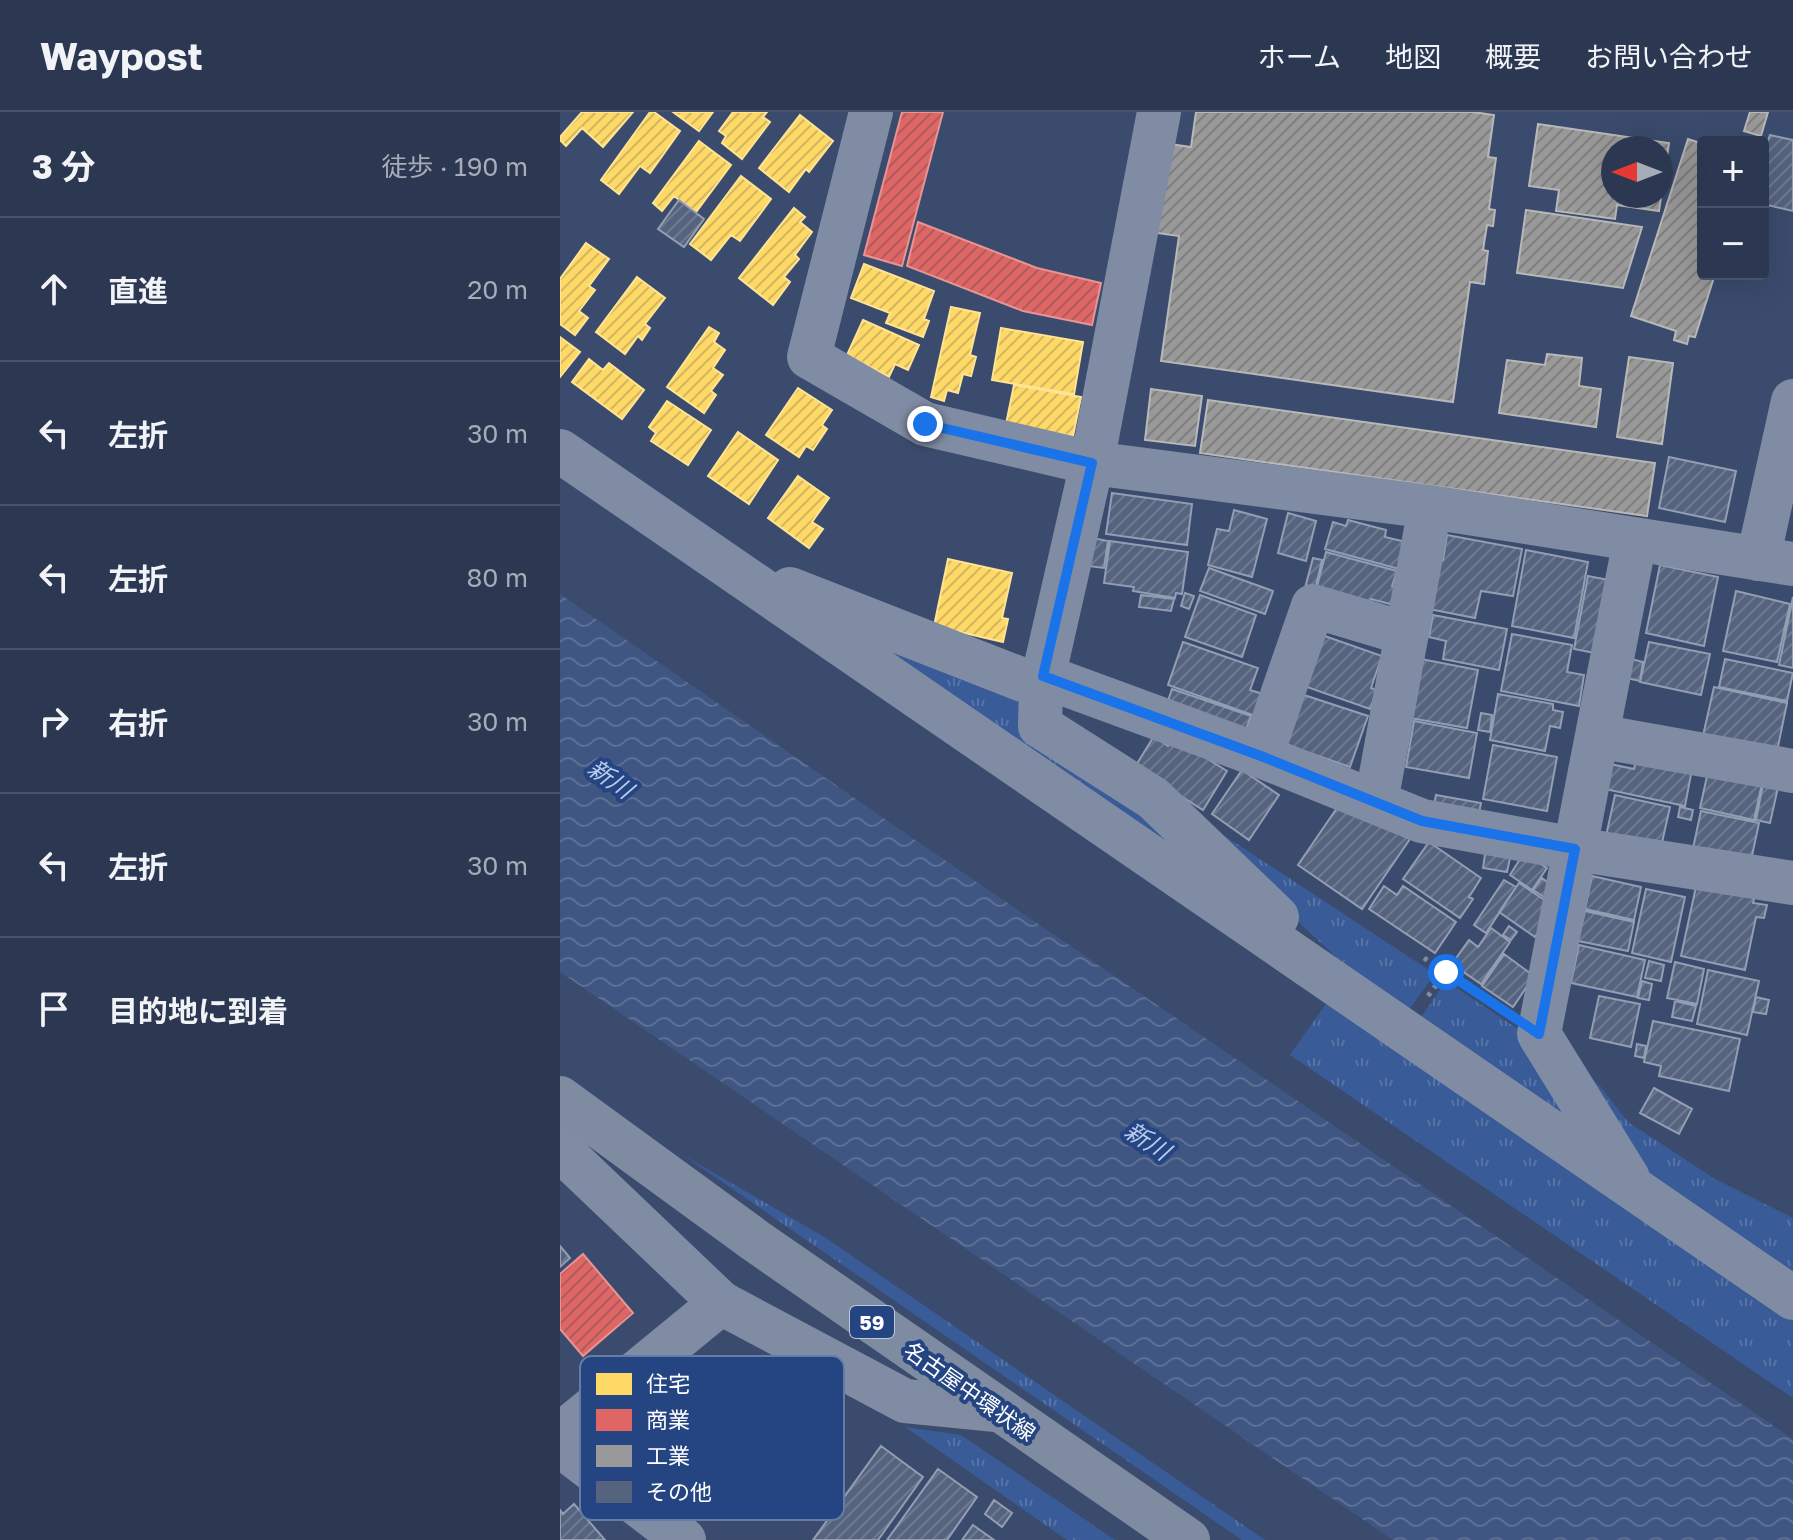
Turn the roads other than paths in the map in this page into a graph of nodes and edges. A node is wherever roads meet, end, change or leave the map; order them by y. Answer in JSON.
{"nodes":[{"id":1,"x":871,"y":112,"type":"edge"},
{"id":2,"x":1159,"y":112,"type":"edge"},
{"id":3,"x":1793,"y":401,"type":"edge"},
{"id":4,"x":560,"y":451,"type":"edge"},
{"id":5,"x":1092,"y":463,"type":"junction"},
{"id":6,"x":1430,"y":507,"type":"junction"},
{"id":7,"x":1635,"y":540,"type":"junction"},
{"id":8,"x":717,"y":560,"type":"junction"},
{"id":9,"x":1775,"y":562,"type":"edge"},
{"id":10,"x":1407,"y":634,"type":"junction"},
{"id":11,"x":1042,"y":682,"type":"junction"},
{"id":12,"x":1597,"y":736,"type":"junction"},
{"id":13,"x":1261,"y":756,"type":"junction"},
{"id":14,"x":1793,"y":771,"type":"edge"},
{"id":15,"x":1376,"y":802,"type":"junction"},
{"id":16,"x":1575,"y":849,"type":"junction"},
{"id":17,"x":1793,"y":883,"type":"edge"},
{"id":18,"x":1371,"y":1007,"type":"junction"},
{"id":19,"x":560,"y":1098,"type":"edge"},
{"id":20,"x":560,"y":1143,"type":"edge"},
{"id":21,"x":1634,"y":1189,"type":"junction"},
{"id":22,"x":1793,"y":1298,"type":"edge"},
{"id":23,"x":721,"y":1303,"type":"junction"},
{"id":24,"x":656,"y":1356,"type":"edge"},
{"id":25,"x":821,"y":1356,"type":"edge"},
{"id":26,"x":844,"y":1369,"type":"edge"},
{"id":27,"x":996,"y":1410,"type":"junction"},
{"id":28,"x":580,"y":1419,"type":"edge"},
{"id":29,"x":560,"y":1435,"type":"edge"},
{"id":30,"x":560,"y":1445,"type":"edge"},
{"id":31,"x":580,"y":1460,"type":"edge"},
{"id":32,"x":658,"y":1520,"type":"edge"},
{"id":33,"x":684,"y":1540,"type":"edge"},
{"id":34,"x":1188,"y":1540,"type":"edge"}],
"edges":[{"from":1,"to":5,"type":"street"},
{"from":2,"to":5,"type":"street"},
{"from":3,"to":9,"type":"street"},
{"from":4,"to":8,"type":"street"},
{"from":5,"to":6,"type":"street"},
{"from":5,"to":11,"type":"street"},
{"from":6,"to":7,"type":"street"},
{"from":6,"to":10,"type":"street"},
{"from":7,"to":9,"type":"street"},
{"from":7,"to":12,"type":"street"},
{"from":8,"to":11,"type":"street"},
{"from":8,"to":18,"type":"street"},
{"from":10,"to":13,"type":"street"},
{"from":10,"to":15,"type":"street"},
{"from":11,"to":13,"type":"street"},
{"from":11,"to":18,"type":"street"},
{"from":12,"to":14,"type":"street"},
{"from":12,"to":16,"type":"street"},
{"from":13,"to":15,"type":"street"},
{"from":15,"to":16,"type":"street"},
{"from":16,"to":17,"type":"street"},
{"from":16,"to":21,"type":"street"},
{"from":18,"to":21,"type":"street"},
{"from":19,"to":27,"type":"main road","name":"名古屋中環状線","number":"59"},
{"from":20,"to":23,"type":"street"},
{"from":21,"to":22,"type":"street"},
{"from":23,"to":24,"type":"street"},
{"from":23,"to":25,"type":"street"},
{"from":26,"to":27,"type":"street"},
{"from":27,"to":34,"type":"main road","name":"名古屋中環状線","number":"59"},
{"from":28,"to":29,"type":"street"},
{"from":30,"to":31,"type":"street"},
{"from":32,"to":33,"type":"street"}]}
